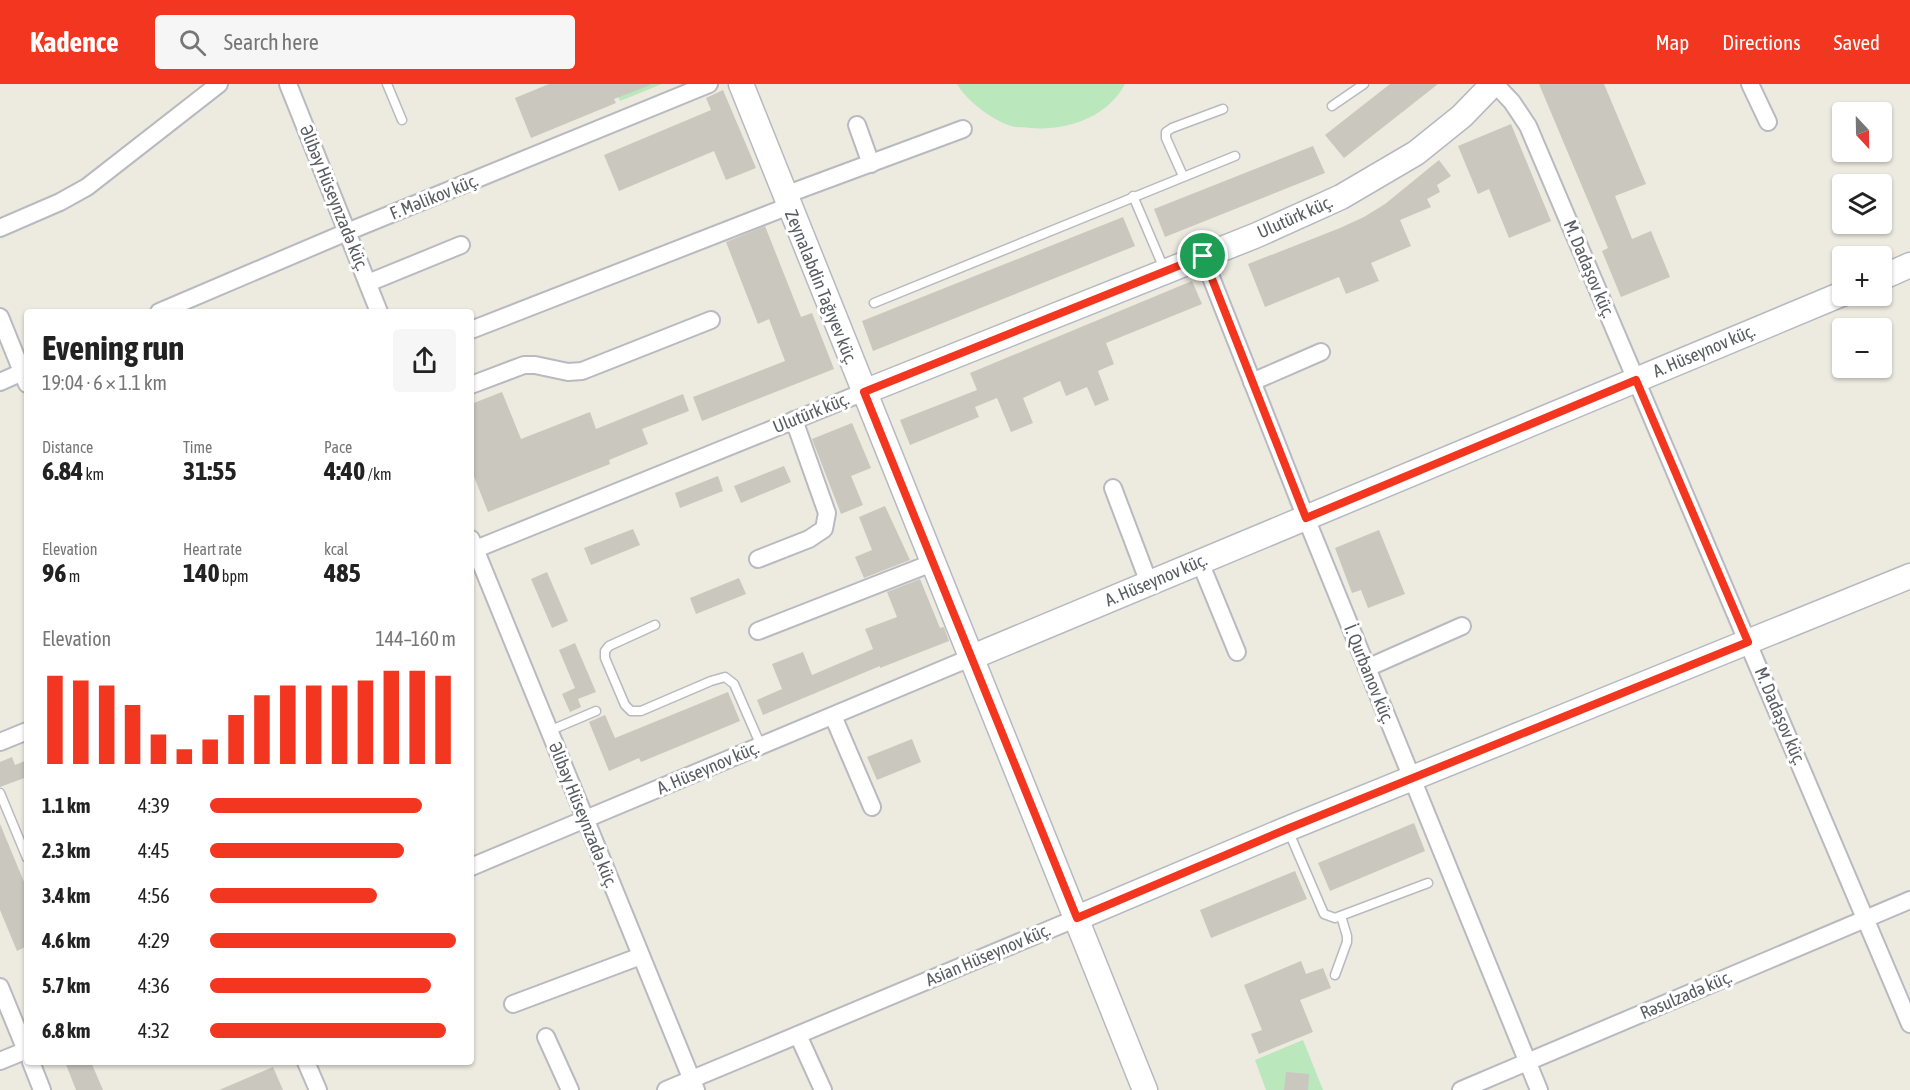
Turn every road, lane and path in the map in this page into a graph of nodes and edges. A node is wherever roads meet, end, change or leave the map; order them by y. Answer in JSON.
{"nodes":[{"id":1,"x":219,"y":84,"type":"edge"},
{"id":2,"x":288,"y":84,"type":"edge"},
{"id":3,"x":387,"y":84,"type":"edge"},
{"id":4,"x":709,"y":84,"type":"edge"},
{"id":5,"x":741,"y":84,"type":"edge"},
{"id":6,"x":1364,"y":84,"type":"edge"},
{"id":7,"x":1494,"y":84,"type":"edge"},
{"id":8,"x":1750,"y":84,"type":"edge"},
{"id":9,"x":1332,"y":106,"type":"dead end"},
{"id":10,"x":1223,"y":109,"type":"dead end"},
{"id":11,"x":402,"y":120,"type":"dead end"},
{"id":12,"x":1768,"y":122,"type":"dead end"},
{"id":13,"x":857,"y":125,"type":"dead end"},
{"id":14,"x":963,"y":129,"type":"dead end"},
{"id":15,"x":1235,"y":156,"type":"dead end"},
{"id":16,"x":871,"y":164,"type":"junction"},
{"id":17,"x":1183,"y":177,"type":"junction"},
{"id":18,"x":1133,"y":196,"type":"junction"},
{"id":19,"x":787,"y":201,"type":"junction"},
{"id":20,"x":0,"y":228,"type":"edge"},
{"id":21,"x":347,"y":232,"type":"junction"},
{"id":22,"x":461,"y":245,"type":"dead end"},
{"id":23,"x":1203,"y":256,"type":"junction"},
{"id":24,"x":1910,"y":266,"type":"edge"},
{"id":25,"x":1165,"y":272,"type":"junction"},
{"id":26,"x":1892,"y":273,"type":"edge"},
{"id":27,"x":368,"y":283,"type":"junction"},
{"id":28,"x":1832,"y":298,"type":"edge"},
{"id":29,"x":874,"y":303,"type":"dead end"},
{"id":30,"x":166,"y":309,"type":"edge"},
{"id":31,"x":378,"y":309,"type":"edge"},
{"id":32,"x":0,"y":317,"type":"edge"},
{"id":33,"x":711,"y":320,"type":"dead end"},
{"id":34,"x":474,"y":329,"type":"edge"},
{"id":35,"x":1321,"y":352,"type":"dead end"},
{"id":36,"x":24,"y":374,"type":"edge"},
{"id":37,"x":24,"y":376,"type":"edge"},
{"id":38,"x":1636,"y":380,"type":"junction"},
{"id":39,"x":0,"y":382,"type":"edge"},
{"id":40,"x":1252,"y":382,"type":"junction"},
{"id":41,"x":474,"y":384,"type":"edge"},
{"id":42,"x":864,"y":392,"type":"junction"},
{"id":43,"x":794,"y":420,"type":"junction"},
{"id":44,"x":1113,"y":488,"type":"dead end"},
{"id":45,"x":1306,"y":518,"type":"junction"},
{"id":46,"x":474,"y":546,"type":"edge"},
{"id":47,"x":474,"y":552,"type":"edge"},
{"id":48,"x":758,"y":559,"type":"dead end"},
{"id":49,"x":1200,"y":562,"type":"junction"},
{"id":50,"x":932,"y":563,"type":"junction"},
{"id":51,"x":1910,"y":576,"type":"edge"},
{"id":52,"x":1149,"y":583,"type":"junction"},
{"id":53,"x":655,"y":626,"type":"dead end"},
{"id":54,"x":1462,"y":626,"type":"dead end"},
{"id":55,"x":758,"y":631,"type":"dead end"},
{"id":56,"x":1748,"y":642,"type":"junction"},
{"id":57,"x":1237,"y":652,"type":"dead end"},
{"id":58,"x":970,"y":658,"type":"junction"},
{"id":59,"x":1366,"y":668,"type":"junction"},
{"id":60,"x":596,"y":711,"type":"dead end"},
{"id":61,"x":833,"y":716,"type":"junction"},
{"id":62,"x":549,"y":731,"type":"junction"},
{"id":63,"x":24,"y":732,"type":"edge"},
{"id":64,"x":0,"y":742,"type":"edge"},
{"id":65,"x":761,"y":746,"type":"junction"},
{"id":66,"x":1412,"y":779,"type":"junction"},
{"id":67,"x":0,"y":793,"type":"edge"},
{"id":68,"x":872,"y":807,"type":"dead end"},
{"id":69,"x":585,"y":820,"type":"junction"},
{"id":70,"x":1287,"y":829,"type":"junction"},
{"id":71,"x":24,"y":851,"type":"edge"},
{"id":72,"x":474,"y":866,"type":"edge"},
{"id":73,"x":1428,"y":883,"type":"dead end"},
{"id":74,"x":1910,"y":900,"type":"edge"},
{"id":75,"x":1341,"y":916,"type":"junction"},
{"id":76,"x":1077,"y":918,"type":"junction"},
{"id":77,"x":1866,"y":918,"type":"junction"},
{"id":78,"x":641,"y":956,"type":"junction"},
{"id":79,"x":1335,"y":975,"type":"dead end"},
{"id":80,"x":0,"y":987,"type":"edge"},
{"id":81,"x":513,"y":1004,"type":"dead end"},
{"id":82,"x":1910,"y":1024,"type":"edge"},
{"id":83,"x":798,"y":1035,"type":"junction"},
{"id":84,"x":546,"y":1036,"type":"dead end"},
{"id":85,"x":24,"y":1044,"type":"edge"},
{"id":86,"x":24,"y":1055,"type":"edge"},
{"id":87,"x":0,"y":1061,"type":"edge"},
{"id":88,"x":1527,"y":1062,"type":"junction"},
{"id":89,"x":32,"y":1065,"type":"edge"},
{"id":90,"x":307,"y":1065,"type":"edge"},
{"id":91,"x":694,"y":1085,"type":"edge"},
{"id":92,"x":42,"y":1090,"type":"edge"},
{"id":93,"x":318,"y":1090,"type":"edge"},
{"id":94,"x":570,"y":1090,"type":"edge"},
{"id":95,"x":666,"y":1090,"type":"edge"},
{"id":96,"x":823,"y":1090,"type":"edge"},
{"id":97,"x":1145,"y":1090,"type":"edge"},
{"id":98,"x":1461,"y":1090,"type":"edge"},
{"id":99,"x":1539,"y":1090,"type":"edge"}],
"edges":[{"from":1,"to":20,"type":"street"},
{"from":2,"to":21,"type":"street","name":"Əlibəy Hüseynzadə küç."},
{"from":3,"to":11,"type":"lane"},
{"from":4,"to":21,"type":"street","name":"F. Məlikov küç."},
{"from":5,"to":19,"type":"street","name":"Zeynalabdin Tağıyev küç."},
{"from":6,"to":9,"type":"lane"},
{"from":7,"to":23,"type":"street","name":"Ulutürk küç."},
{"from":7,"to":38,"type":"street","name":"M. Dadaşov küç."},
{"from":8,"to":12,"type":"street"},
{"from":10,"to":17,"type":"lane"},
{"from":13,"to":16,"type":"street"},
{"from":14,"to":16,"type":"street"},
{"from":15,"to":17,"type":"lane"},
{"from":16,"to":19,"type":"street"},
{"from":17,"to":18,"type":"lane"},
{"from":18,"to":25,"type":"lane"},
{"from":18,"to":29,"type":"lane"},
{"from":19,"to":34,"type":"street"},
{"from":19,"to":42,"type":"street","name":"Zeynalabdin Tağıyev küç."},
{"from":21,"to":27,"type":"street","name":"Əlibəy Hüseynzadə küç."},
{"from":21,"to":30,"type":"street","name":"F. Məlikov küç."},
{"from":22,"to":27,"type":"street"},
{"from":23,"to":25,"type":"street","name":"Ulutürk küç."},
{"from":23,"to":40,"type":"street","name":"İ. Qurbanov küç."},
{"from":24,"to":26,"type":"street"},
{"from":25,"to":42,"type":"street","name":"Ulutürk küç."},
{"from":27,"to":31,"type":"street","name":"Əlibəy Hüseynzadə küç."},
{"from":28,"to":38,"type":"street","name":"A. Hüseynov küç."},
{"from":32,"to":36,"type":"street"},
{"from":33,"to":41,"type":"street"},
{"from":35,"to":40,"type":"street"},
{"from":37,"to":39,"type":"street"},
{"from":38,"to":45,"type":"street","name":"A. Hüseynov küç."},
{"from":38,"to":56,"type":"street","name":"M. Dadaşov küç."},
{"from":40,"to":45,"type":"street","name":"İ. Qurbanov küç."},
{"from":42,"to":43,"type":"street","name":"Ulutürk küç."},
{"from":42,"to":50,"type":"street","name":"Zeynalabdin Tağıyev küç."},
{"from":43,"to":46,"type":"street","name":"Ulutürk küç."},
{"from":43,"to":48,"type":"street"},
{"from":44,"to":52,"type":"street"},
{"from":45,"to":49,"type":"street","name":"A. Hüseynov küç."},
{"from":45,"to":59,"type":"street","name":"İ. Qurbanov küç."},
{"from":47,"to":62,"type":"street","name":"Əlibəy Hüseynzadə küç."},
{"from":49,"to":52,"type":"street","name":"A. Hüseynov küç."},
{"from":49,"to":57,"type":"street"},
{"from":50,"to":55,"type":"street"},
{"from":50,"to":58,"type":"street","name":"Zeynalabdin Tağıyev küç."},
{"from":51,"to":56,"type":"street","name":"Asian Hüseynov küç."},
{"from":52,"to":58,"type":"street","name":"A. Hüseynov küç."},
{"from":53,"to":65,"type":"lane"},
{"from":54,"to":59,"type":"street"},
{"from":56,"to":66,"type":"street","name":"Asian Hüseynov küç."},
{"from":56,"to":77,"type":"street","name":"M. Dadaşov küç."},
{"from":58,"to":61,"type":"street","name":"A. Hüseynov küç."},
{"from":58,"to":76,"type":"street","name":"Zeynalabdin Tağıyev küç."},
{"from":59,"to":66,"type":"street","name":"İ. Qurbanov küç."},
{"from":60,"to":62,"type":"lane"},
{"from":61,"to":65,"type":"street","name":"A. Hüseynov küç."},
{"from":61,"to":68,"type":"street"},
{"from":62,"to":69,"type":"street","name":"Əlibəy Hüseynzadə küç."},
{"from":63,"to":64,"type":"street"},
{"from":65,"to":69,"type":"street","name":"A. Hüseynov küç."},
{"from":66,"to":70,"type":"street","name":"Asian Hüseynov küç."},
{"from":66,"to":88,"type":"street","name":"İ. Qurbanov küç."},
{"from":67,"to":71,"type":"lane"},
{"from":69,"to":72,"type":"street","name":"A. Hüseynov küç."},
{"from":69,"to":78,"type":"street","name":"Əlibəy Hüseynzadə küç."},
{"from":70,"to":75,"type":"lane"},
{"from":70,"to":76,"type":"street","name":"Asian Hüseynov küç."},
{"from":73,"to":75,"type":"lane"},
{"from":74,"to":77,"type":"street","name":"Rəsulzadə küç."},
{"from":75,"to":79,"type":"lane"},
{"from":76,"to":83,"type":"street","name":"Asian Hüseynov küç."},
{"from":76,"to":97,"type":"street","name":"Zeynalabdin Tağıyev küç."},
{"from":77,"to":82,"type":"street","name":"M. Dadaşov küç."},
{"from":77,"to":88,"type":"street","name":"Rəsulzadə küç."},
{"from":78,"to":81,"type":"street"},
{"from":78,"to":91,"type":"street","name":"Əlibəy Hüseynzadə küç."},
{"from":80,"to":85,"type":"street"},
{"from":83,"to":91,"type":"street","name":"Asian Hüseynov küç."},
{"from":83,"to":96,"type":"street"},
{"from":84,"to":94,"type":"street"},
{"from":86,"to":87,"type":"street"},
{"from":88,"to":98,"type":"street","name":"Rəsulzadə küç."},
{"from":88,"to":99,"type":"street","name":"İ. Qurbanov küç."},
{"from":89,"to":92,"type":"street"},
{"from":90,"to":93,"type":"street"},
{"from":91,"to":95,"type":"street","name":"Asian Hüseynov küç."}]}
